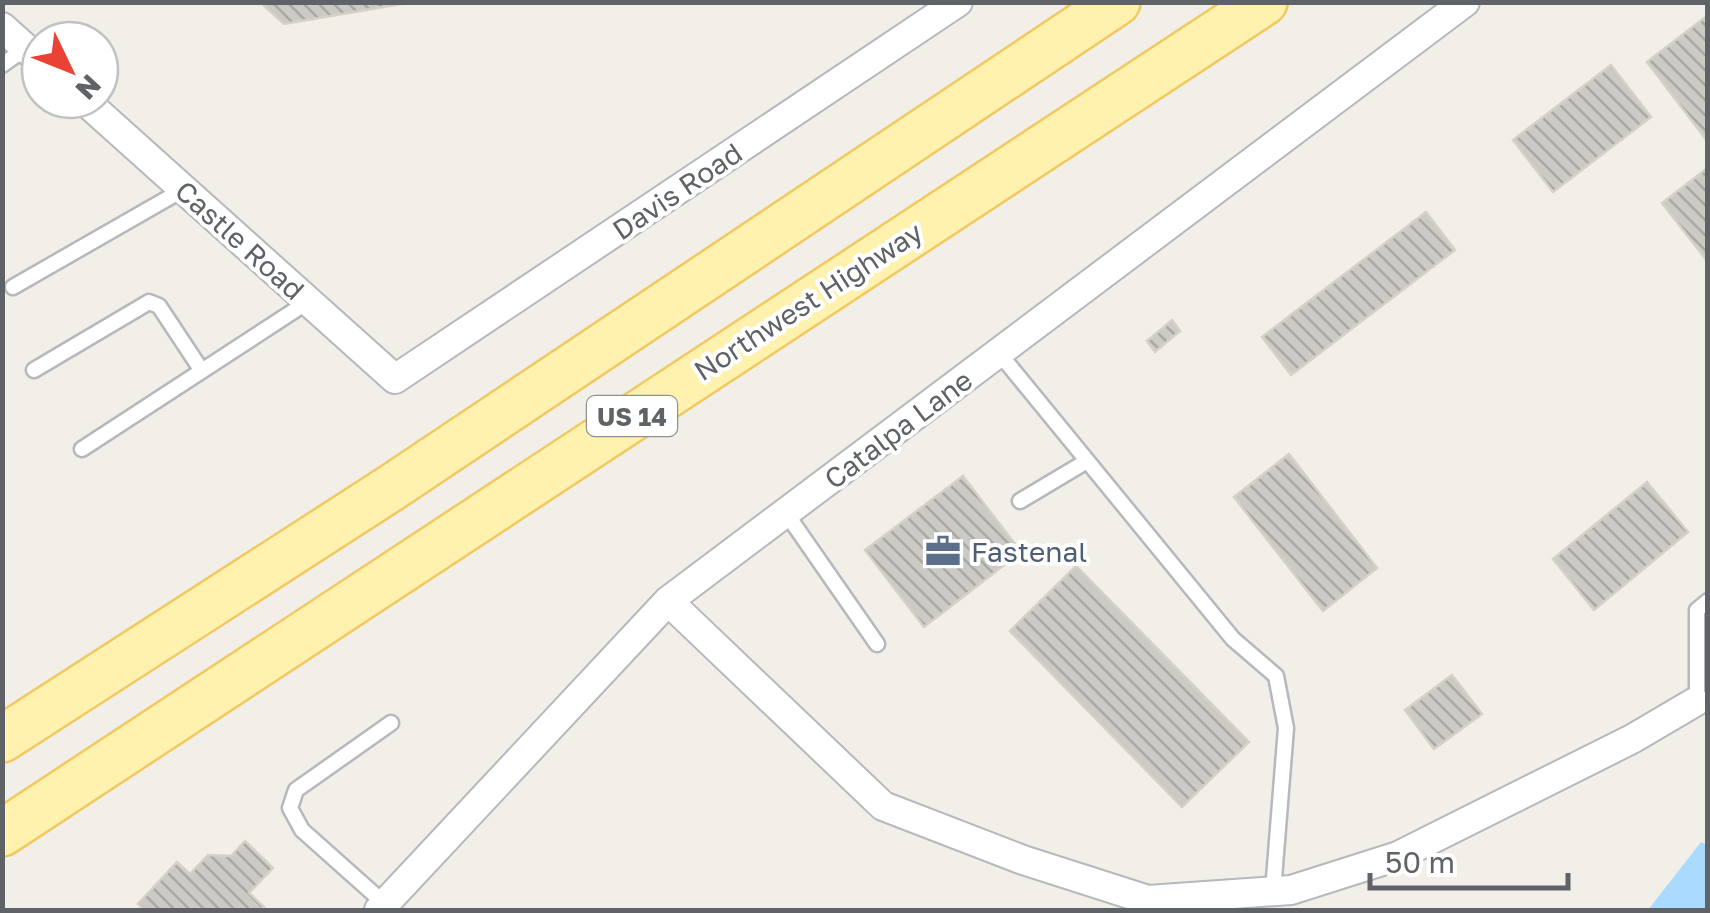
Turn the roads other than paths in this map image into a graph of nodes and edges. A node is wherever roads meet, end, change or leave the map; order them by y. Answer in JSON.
{"nodes":[{"id":1,"x":958,"y":2,"type":"edge"},
{"id":2,"x":1117,"y":2,"type":"edge"},
{"id":3,"x":1264,"y":2,"type":"edge"},
{"id":4,"x":1465,"y":2,"type":"edge"},
{"id":5,"x":106,"y":120,"type":"edge"},
{"id":6,"x":184,"y":190,"type":"junction"},
{"id":7,"x":12,"y":287,"type":"dead end"},
{"id":8,"x":309,"y":302,"type":"junction"},
{"id":9,"x":1000,"y":353,"type":"junction"},
{"id":10,"x":34,"y":370,"type":"dead end"},
{"id":11,"x":202,"y":371,"type":"junction"},
{"id":12,"x":395,"y":379,"type":"joint"},
{"id":13,"x":82,"y":449,"type":"dead end"},
{"id":14,"x":1088,"y":461,"type":"junction"},
{"id":15,"x":1020,"y":501,"type":"dead end"},
{"id":16,"x":786,"y":513,"type":"junction"},
{"id":17,"x":668,"y":601,"type":"junction"},
{"id":18,"x":1708,"y":601,"type":"edge"},
{"id":19,"x":877,"y":644,"type":"dead end"},
{"id":20,"x":1701,"y":703,"type":"edge"},
{"id":21,"x":392,"y":723,"type":"dead end"},
{"id":22,"x":2,"y":739,"type":"edge"},
{"id":23,"x":2,"y":833,"type":"edge"},
{"id":24,"x":1274,"y":891,"type":"junction"},
{"id":25,"x":1148,"y":905,"type":"edge"},
{"id":26,"x":382,"y":907,"type":"edge"}],
"edges":[{"from":1,"to":12,"type":"street","name":"Davis Road"},
{"from":2,"to":22,"type":"main road","number":"US 14"},
{"from":3,"to":23,"type":"main road","name":"Northwest Highway","number":"US 14"},
{"from":4,"to":9,"type":"street","name":"Catalpa Lane"},
{"from":5,"to":6,"type":"street","name":"Castle Road"},
{"from":6,"to":7,"type":"lane"},
{"from":6,"to":8,"type":"street","name":"Castle Road"},
{"from":8,"to":11,"type":"lane"},
{"from":8,"to":12,"type":"street","name":"Castle Road"},
{"from":9,"to":14,"type":"lane"},
{"from":9,"to":16,"type":"street","name":"Catalpa Lane"},
{"from":10,"to":11,"type":"lane"},
{"from":11,"to":13,"type":"lane"},
{"from":14,"to":15,"type":"lane"},
{"from":14,"to":24,"type":"lane"},
{"from":16,"to":17,"type":"street","name":"Catalpa Lane"},
{"from":16,"to":19,"type":"lane"},
{"from":17,"to":25,"type":"street"},
{"from":17,"to":26,"type":"street","name":"Catalpa Lane"},
{"from":18,"to":20,"type":"lane"},
{"from":20,"to":24,"type":"street"},
{"from":21,"to":26,"type":"lane"},
{"from":24,"to":25,"type":"street"}]}
